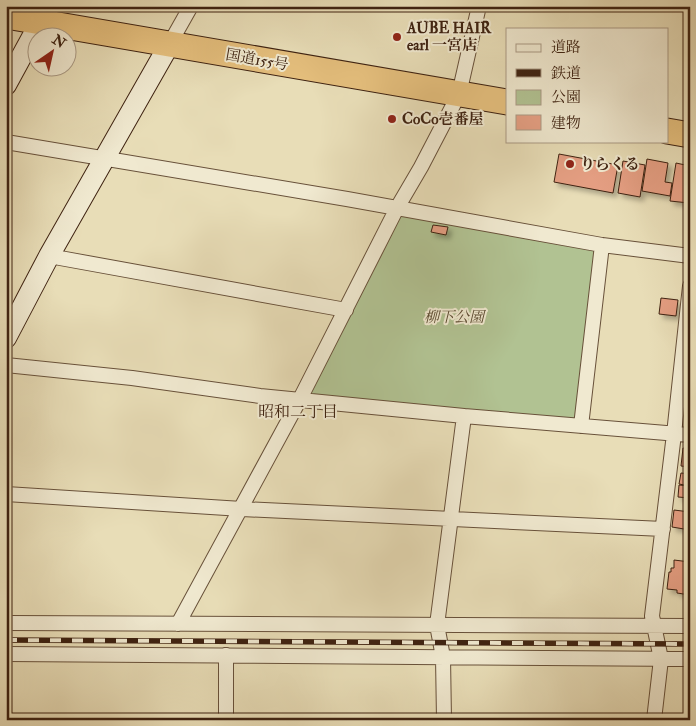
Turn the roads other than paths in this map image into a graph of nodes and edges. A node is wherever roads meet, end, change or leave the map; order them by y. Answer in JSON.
{"nodes":[{"id":1,"x":191,"y":6,"type":"edge"},
{"id":2,"x":479,"y":6,"type":"edge"},
{"id":3,"x":44,"y":14,"type":"edge"},
{"id":4,"x":6,"y":16,"type":"edge"},
{"id":5,"x":169,"y":45,"type":"junction"},
{"id":6,"x":6,"y":84,"type":"edge"},
{"id":7,"x":459,"y":94,"type":"junction"},
{"id":8,"x":506,"y":102,"type":"edge"},
{"id":9,"x":668,"y":131,"type":"edge"},
{"id":10,"x":690,"y":135,"type":"edge"},
{"id":11,"x":6,"y":142,"type":"edge"},
{"id":12,"x":105,"y":159,"type":"junction"},
{"id":13,"x":397,"y":208,"type":"junction"},
{"id":14,"x":602,"y":244,"type":"junction"},
{"id":15,"x":49,"y":256,"type":"junction"},
{"id":16,"x":690,"y":256,"type":"edge"},
{"id":17,"x":690,"y":286,"type":"edge"},
{"id":18,"x":346,"y":310,"type":"junction"},
{"id":19,"x":6,"y":338,"type":"edge"},
{"id":20,"x":6,"y":365,"type":"edge"},
{"id":21,"x":300,"y":400,"type":"junction"},
{"id":22,"x":464,"y":416,"type":"junction"},
{"id":23,"x":581,"y":426,"type":"junction"},
{"id":24,"x":674,"y":434,"type":"junction"},
{"id":25,"x":690,"y":435,"type":"edge"},
{"id":26,"x":6,"y":494,"type":"edge"},
{"id":27,"x":242,"y":509,"type":"junction"},
{"id":28,"x":450,"y":518,"type":"junction"},
{"id":29,"x":663,"y":529,"type":"junction"},
{"id":30,"x":6,"y":623,"type":"edge"},
{"id":31,"x":178,"y":624,"type":"junction"},
{"id":32,"x":437,"y":625,"type":"junction"},
{"id":33,"x":655,"y":626,"type":"junction"},
{"id":34,"x":690,"y":626,"type":"edge"},
{"id":35,"x":6,"y":654,"type":"edge"},
{"id":36,"x":226,"y":655,"type":"junction"},
{"id":37,"x":443,"y":657,"type":"junction"},
{"id":38,"x":661,"y":659,"type":"junction"},
{"id":39,"x":690,"y":659,"type":"edge"},
{"id":40,"x":226,"y":720,"type":"edge"},
{"id":41,"x":444,"y":720,"type":"edge"},
{"id":42,"x":654,"y":720,"type":"edge"}],
"edges":[{"from":1,"to":5,"type":"street"},
{"from":2,"to":7,"type":"street"},
{"from":3,"to":4,"type":"highway","name":"国道155号"},
{"from":3,"to":5,"type":"highway","name":"国道155号"},
{"from":3,"to":6,"type":"street"},
{"from":5,"to":7,"type":"highway","name":"国道155号"},
{"from":5,"to":12,"type":"street"},
{"from":7,"to":8,"type":"highway","name":"国道155号"},
{"from":7,"to":13,"type":"street"},
{"from":9,"to":10,"type":"highway"},
{"from":11,"to":12,"type":"street"},
{"from":12,"to":13,"type":"street"},
{"from":12,"to":15,"type":"street"},
{"from":13,"to":14,"type":"street"},
{"from":13,"to":18,"type":"street"},
{"from":14,"to":16,"type":"street"},
{"from":14,"to":23,"type":"street"},
{"from":15,"to":18,"type":"street"},
{"from":15,"to":19,"type":"street"},
{"from":17,"to":24,"type":"street"},
{"from":18,"to":21,"type":"street"},
{"from":20,"to":21,"type":"street"},
{"from":21,"to":22,"type":"street"},
{"from":21,"to":27,"type":"street"},
{"from":22,"to":23,"type":"street"},
{"from":22,"to":28,"type":"street"},
{"from":23,"to":24,"type":"street"},
{"from":24,"to":25,"type":"street"},
{"from":24,"to":29,"type":"street"},
{"from":26,"to":27,"type":"street"},
{"from":27,"to":28,"type":"street"},
{"from":27,"to":31,"type":"street"},
{"from":28,"to":29,"type":"street"},
{"from":28,"to":32,"type":"street"},
{"from":29,"to":33,"type":"street"},
{"from":30,"to":31,"type":"street"},
{"from":31,"to":32,"type":"street"},
{"from":32,"to":33,"type":"street"},
{"from":32,"to":37,"type":"street"},
{"from":33,"to":34,"type":"street"},
{"from":33,"to":38,"type":"street"},
{"from":35,"to":36,"type":"street"},
{"from":36,"to":37,"type":"street"},
{"from":36,"to":40,"type":"street"},
{"from":37,"to":38,"type":"street"},
{"from":37,"to":41,"type":"street"},
{"from":38,"to":39,"type":"street"},
{"from":38,"to":42,"type":"street"}]}
